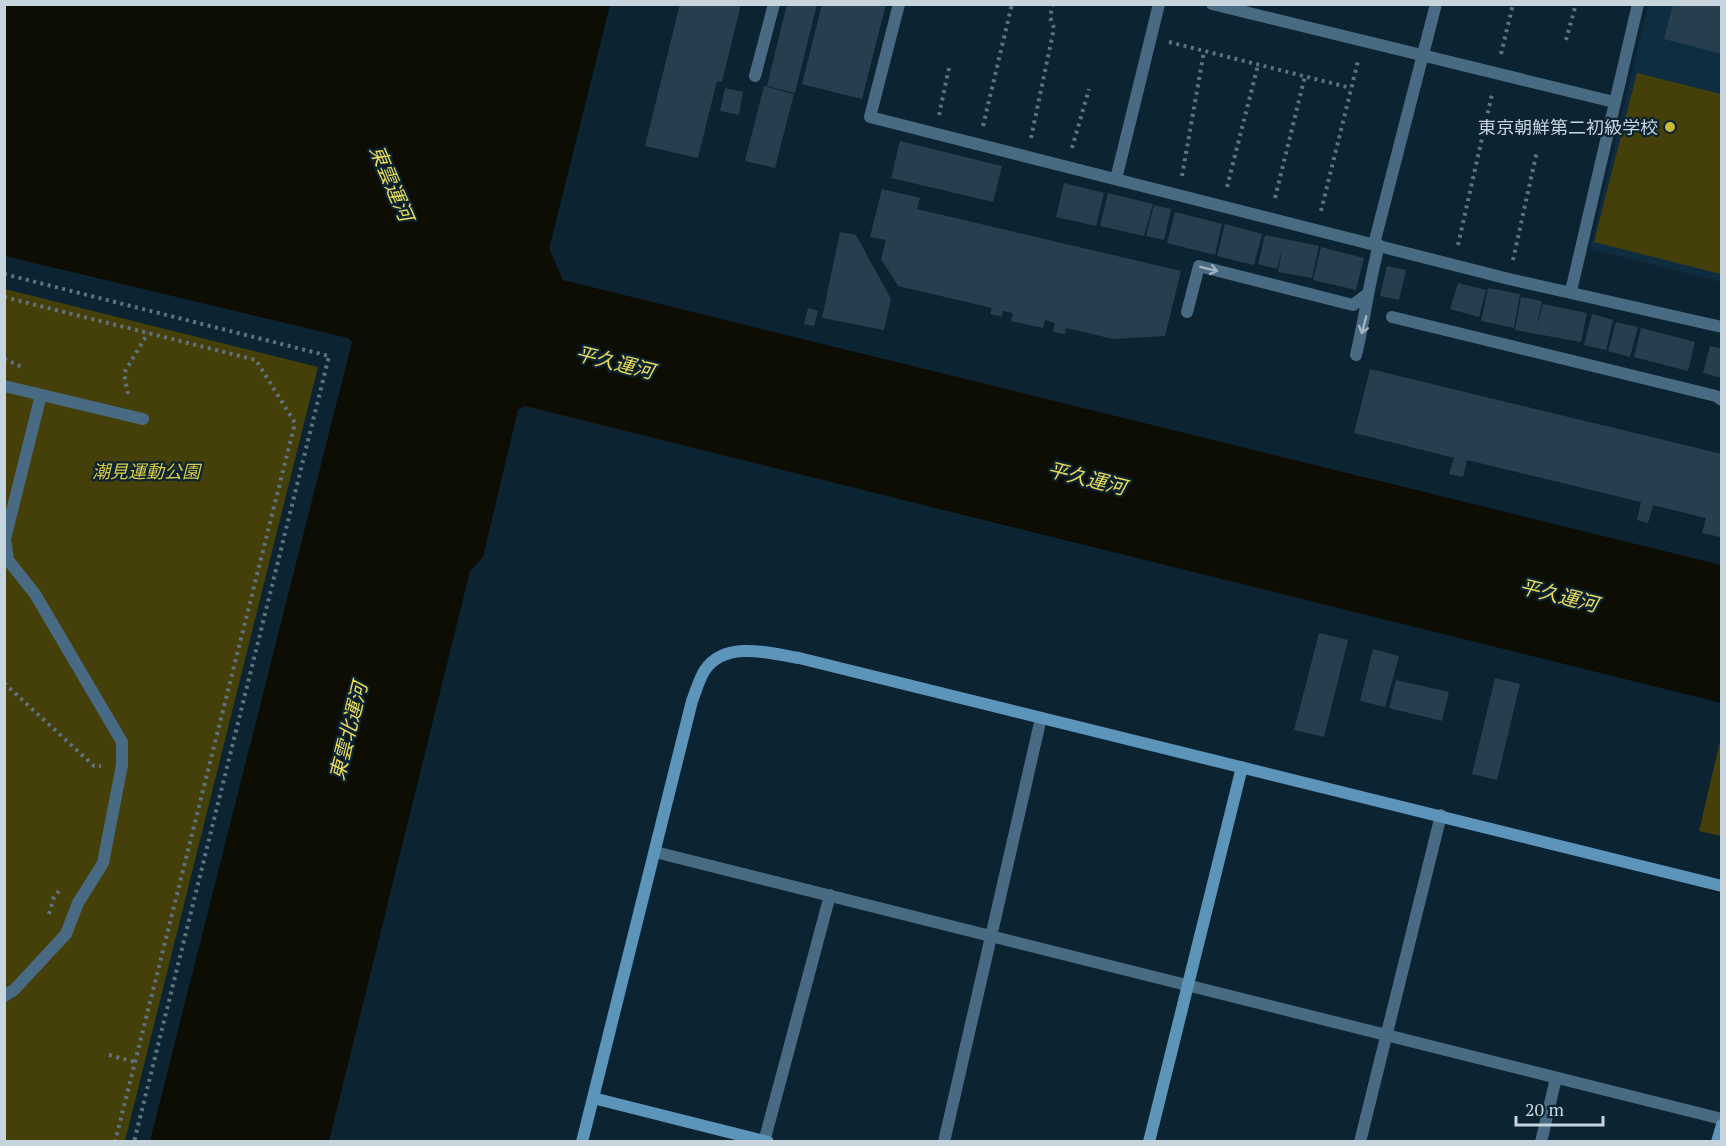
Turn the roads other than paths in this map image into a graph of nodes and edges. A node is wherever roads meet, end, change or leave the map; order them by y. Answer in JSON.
{"nodes":[{"id":1,"x":774,"y":4,"type":"edge"},
{"id":2,"x":899,"y":4,"type":"edge"},
{"id":3,"x":1158,"y":4,"type":"edge"},
{"id":4,"x":1212,"y":4,"type":"edge"},
{"id":5,"x":1436,"y":4,"type":"edge"},
{"id":6,"x":1638,"y":4,"type":"edge"},
{"id":7,"x":1423,"y":56,"type":"junction"},
{"id":8,"x":755,"y":76,"type":"dead end"},
{"id":9,"x":1614,"y":102,"type":"junction"},
{"id":10,"x":1116,"y":179,"type":"junction"},
{"id":11,"x":1377,"y":244,"type":"junction"},
{"id":12,"x":1571,"y":291,"type":"junction"},
{"id":13,"x":1366,"y":295,"type":"junction"},
{"id":14,"x":1187,"y":312,"type":"dead end"},
{"id":15,"x":1392,"y":317,"type":"dead end"},
{"id":16,"x":1722,"y":327,"type":"edge"},
{"id":17,"x":1356,"y":355,"type":"dead end"},
{"id":18,"x":4,"y":386,"type":"edge"},
{"id":19,"x":40,"y":395,"type":"junction"},
{"id":20,"x":1722,"y":400,"type":"edge"},
{"id":21,"x":143,"y":419,"type":"dead end"},
{"id":22,"x":1041,"y":718,"type":"junction"},
{"id":23,"x":1242,"y":767,"type":"junction"},
{"id":24,"x":1441,"y":815,"type":"junction"},
{"id":25,"x":655,"y":852,"type":"junction"},
{"id":26,"x":1722,"y":886,"type":"edge"},
{"id":27,"x":830,"y":895,"type":"junction"},
{"id":28,"x":991,"y":938,"type":"junction"},
{"id":29,"x":1188,"y":985,"type":"junction"},
{"id":30,"x":4,"y":996,"type":"edge"},
{"id":31,"x":1386,"y":1035,"type":"junction"},
{"id":32,"x":1557,"y":1078,"type":"junction"},
{"id":33,"x":593,"y":1098,"type":"junction"},
{"id":34,"x":1722,"y":1119,"type":"edge"},
{"id":35,"x":1722,"y":1125,"type":"edge"},
{"id":36,"x":766,"y":1141,"type":"edge"},
{"id":37,"x":582,"y":1142,"type":"edge"},
{"id":38,"x":945,"y":1142,"type":"edge"},
{"id":39,"x":1149,"y":1142,"type":"edge"},
{"id":40,"x":1360,"y":1142,"type":"edge"},
{"id":41,"x":1541,"y":1142,"type":"edge"},
{"id":42,"x":1717,"y":1142,"type":"edge"}],
"edges":[{"from":1,"to":8,"type":"street"},
{"from":2,"to":10,"type":"street"},
{"from":3,"to":10,"type":"street"},
{"from":4,"to":7,"type":"street"},
{"from":5,"to":7,"type":"street"},
{"from":6,"to":9,"type":"street"},
{"from":7,"to":9,"type":"street"},
{"from":7,"to":11,"type":"street"},
{"from":9,"to":12,"type":"street"},
{"from":10,"to":11,"type":"street"},
{"from":11,"to":12,"type":"street"},
{"from":11,"to":13,"type":"street"},
{"from":12,"to":16,"type":"street"},
{"from":14,"to":13,"type":"street","one_way":true},
{"from":13,"to":17,"type":"street","one_way":true},
{"from":15,"to":20,"type":"street"},
{"from":18,"to":19,"type":"street"},
{"from":19,"to":21,"type":"street"},
{"from":19,"to":30,"type":"street"},
{"from":22,"to":23,"type":"street"},
{"from":22,"to":25,"type":"street"},
{"from":22,"to":28,"type":"street"},
{"from":23,"to":24,"type":"street"},
{"from":23,"to":29,"type":"street"},
{"from":24,"to":26,"type":"street"},
{"from":24,"to":31,"type":"street"},
{"from":25,"to":27,"type":"street"},
{"from":25,"to":33,"type":"street"},
{"from":27,"to":28,"type":"street"},
{"from":27,"to":36,"type":"street"},
{"from":28,"to":29,"type":"street"},
{"from":28,"to":38,"type":"street"},
{"from":29,"to":31,"type":"street"},
{"from":29,"to":39,"type":"street"},
{"from":31,"to":32,"type":"street"},
{"from":31,"to":40,"type":"street"},
{"from":32,"to":34,"type":"street"},
{"from":32,"to":41,"type":"street"},
{"from":33,"to":36,"type":"street"},
{"from":33,"to":37,"type":"street"},
{"from":35,"to":42,"type":"street"}]}
